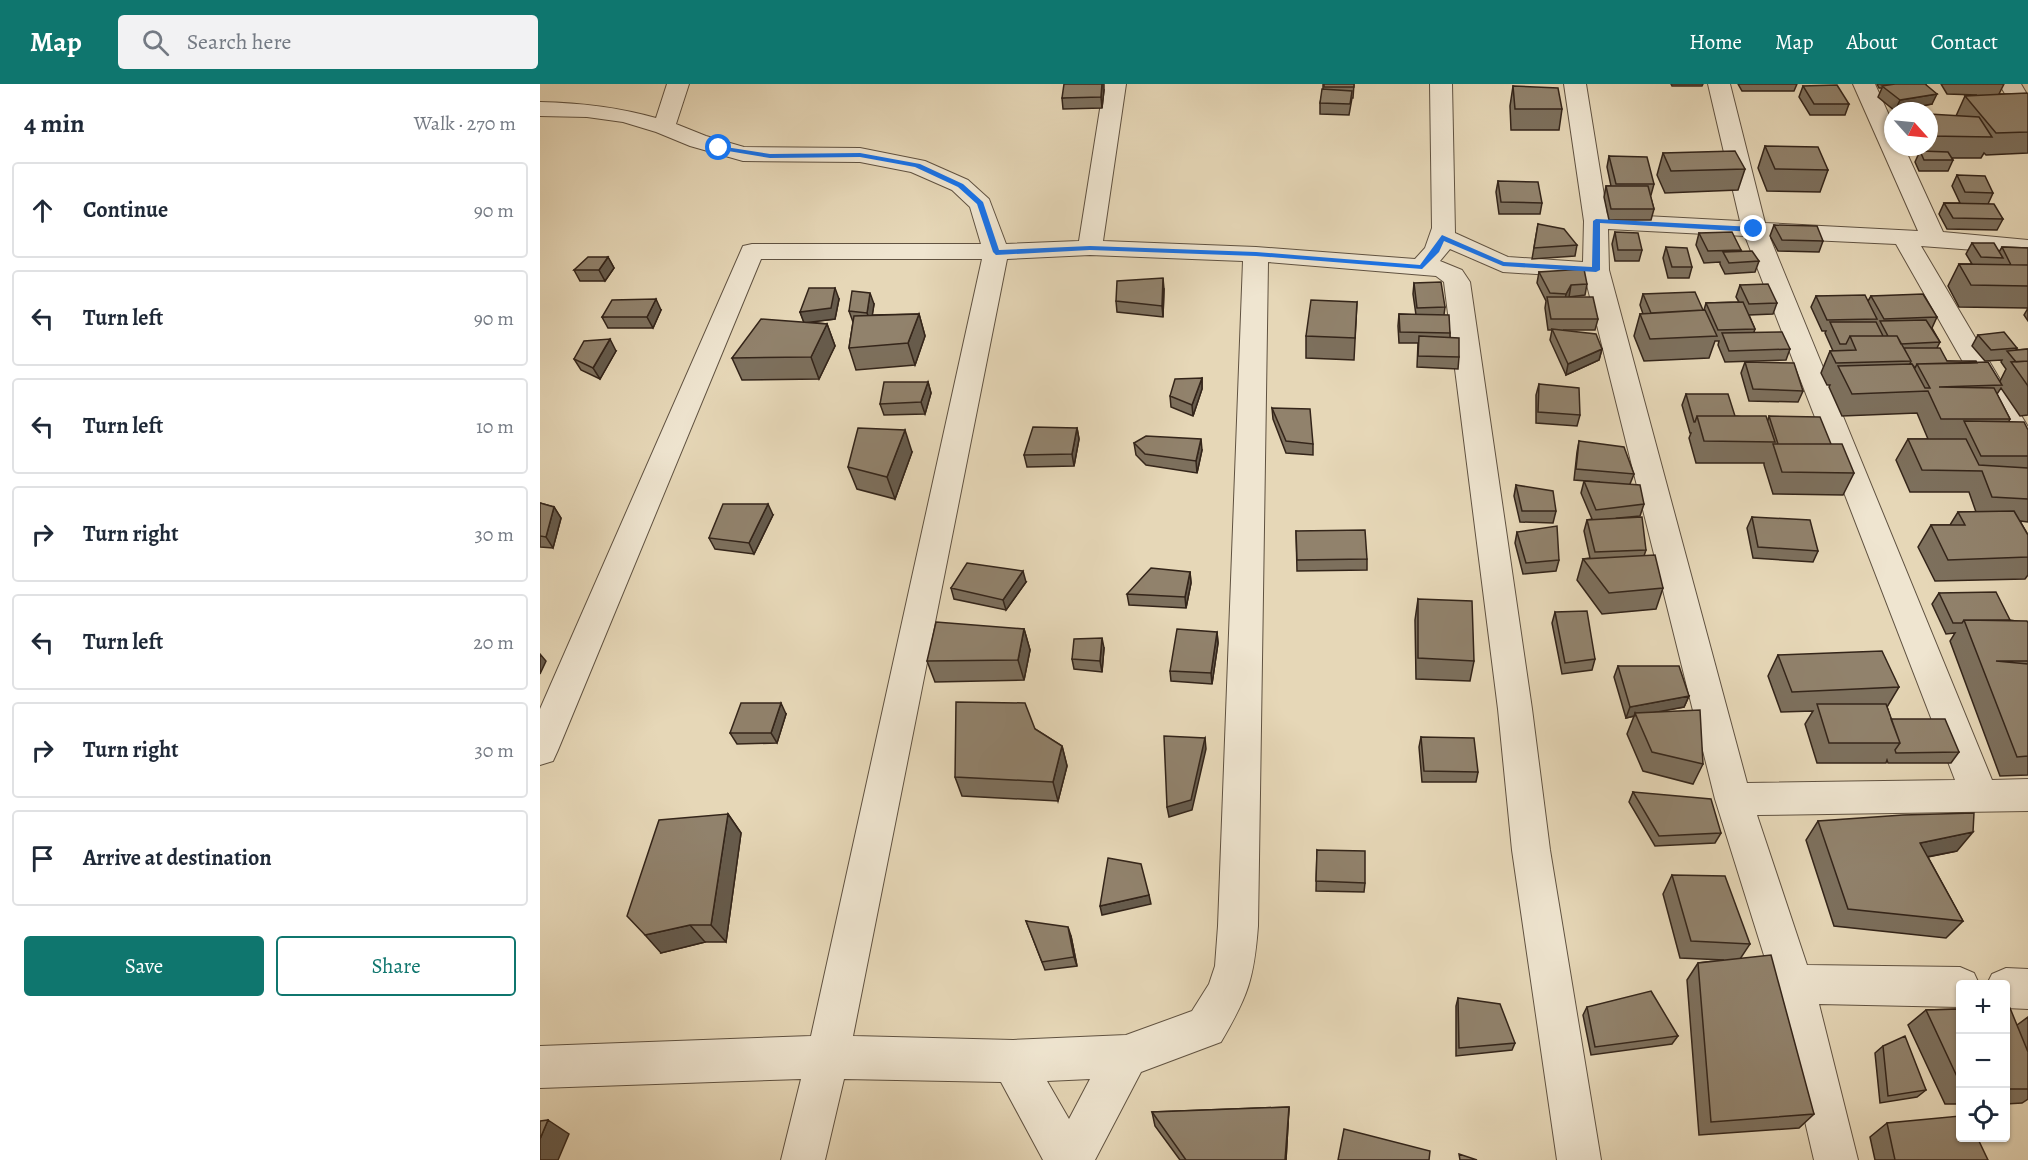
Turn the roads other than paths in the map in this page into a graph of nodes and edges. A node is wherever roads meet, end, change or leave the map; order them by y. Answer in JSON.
{"nodes":[{"id":1,"x":678,"y":84,"type":"edge"},
{"id":2,"x":1115,"y":84,"type":"edge"},
{"id":3,"x":1441,"y":84,"type":"edge"},
{"id":4,"x":1575,"y":84,"type":"edge"},
{"id":5,"x":1719,"y":84,"type":"edge"},
{"id":6,"x":1864,"y":84,"type":"edge"},
{"id":7,"x":2010,"y":84,"type":"edge"},
{"id":8,"x":540,"y":109,"type":"edge"},
{"id":9,"x":2028,"y":113,"type":"edge"},
{"id":10,"x":664,"y":127,"type":"junction"},
{"id":11,"x":1596,"y":221,"type":"junction"},
{"id":12,"x":1754,"y":229,"type":"junction"},
{"id":13,"x":1442,"y":237,"type":"junction"},
{"id":14,"x":1904,"y":237,"type":"junction"},
{"id":15,"x":1934,"y":239,"type":"junction"},
{"id":16,"x":2028,"y":247,"type":"edge"},
{"id":17,"x":1090,"y":248,"type":"junction"},
{"id":18,"x":996,"y":252,"type":"junction"},
{"id":19,"x":1256,"y":254,"type":"junction"},
{"id":20,"x":1422,"y":267,"type":"junction"},
{"id":21,"x":1596,"y":270,"type":"junction"},
{"id":22,"x":2028,"y":452,"type":"edge"},
{"id":23,"x":540,"y":750,"type":"edge"},
{"id":24,"x":2028,"y":795,"type":"edge"},
{"id":25,"x":1980,"y":796,"type":"junction"},
{"id":26,"x":1733,"y":799,"type":"junction"},
{"id":27,"x":1793,"y":984,"type":"junction"},
{"id":28,"x":1956,"y":987,"type":"edge"},
{"id":29,"x":2010,"y":988,"type":"edge"},
{"id":30,"x":2028,"y":989,"type":"edge"},
{"id":31,"x":1126,"y":1056,"type":"junction"},
{"id":32,"x":828,"y":1057,"type":"junction"},
{"id":33,"x":1013,"y":1061,"type":"junction"},
{"id":34,"x":540,"y":1067,"type":"edge"},
{"id":35,"x":803,"y":1160,"type":"edge"},
{"id":36,"x":1067,"y":1160,"type":"edge"},
{"id":37,"x":1071,"y":1160,"type":"edge"},
{"id":38,"x":1579,"y":1160,"type":"edge"},
{"id":39,"x":1836,"y":1160,"type":"edge"}],
"edges":[{"from":1,"to":10,"type":"street"},
{"from":2,"to":17,"type":"street"},
{"from":3,"to":13,"type":"street"},
{"from":4,"to":11,"type":"street"},
{"from":5,"to":12,"type":"street"},
{"from":6,"to":15,"type":"street"},
{"from":7,"to":9,"type":"street"},
{"from":8,"to":10,"type":"street"},
{"from":10,"to":18,"type":"street"},
{"from":11,"to":12,"type":"street"},
{"from":11,"to":21,"type":"street"},
{"from":12,"to":14,"type":"street"},
{"from":12,"to":25,"type":"street"},
{"from":13,"to":20,"type":"street"},
{"from":13,"to":21,"type":"street"},
{"from":14,"to":15,"type":"street"},
{"from":14,"to":22,"type":"street"},
{"from":15,"to":16,"type":"street"},
{"from":17,"to":18,"type":"street"},
{"from":17,"to":19,"type":"street"},
{"from":18,"to":23,"type":"street"},
{"from":18,"to":32,"type":"street"},
{"from":19,"to":20,"type":"street"},
{"from":19,"to":31,"type":"street"},
{"from":20,"to":38,"type":"street"},
{"from":21,"to":26,"type":"street"},
{"from":24,"to":25,"type":"street"},
{"from":25,"to":26,"type":"street"},
{"from":26,"to":27,"type":"street"},
{"from":27,"to":28,"type":"street"},
{"from":27,"to":39,"type":"street"},
{"from":29,"to":30,"type":"street"},
{"from":31,"to":33,"type":"street"},
{"from":31,"to":37,"type":"street"},
{"from":32,"to":33,"type":"street"},
{"from":32,"to":34,"type":"street"},
{"from":32,"to":35,"type":"street"},
{"from":33,"to":36,"type":"street"}]}
